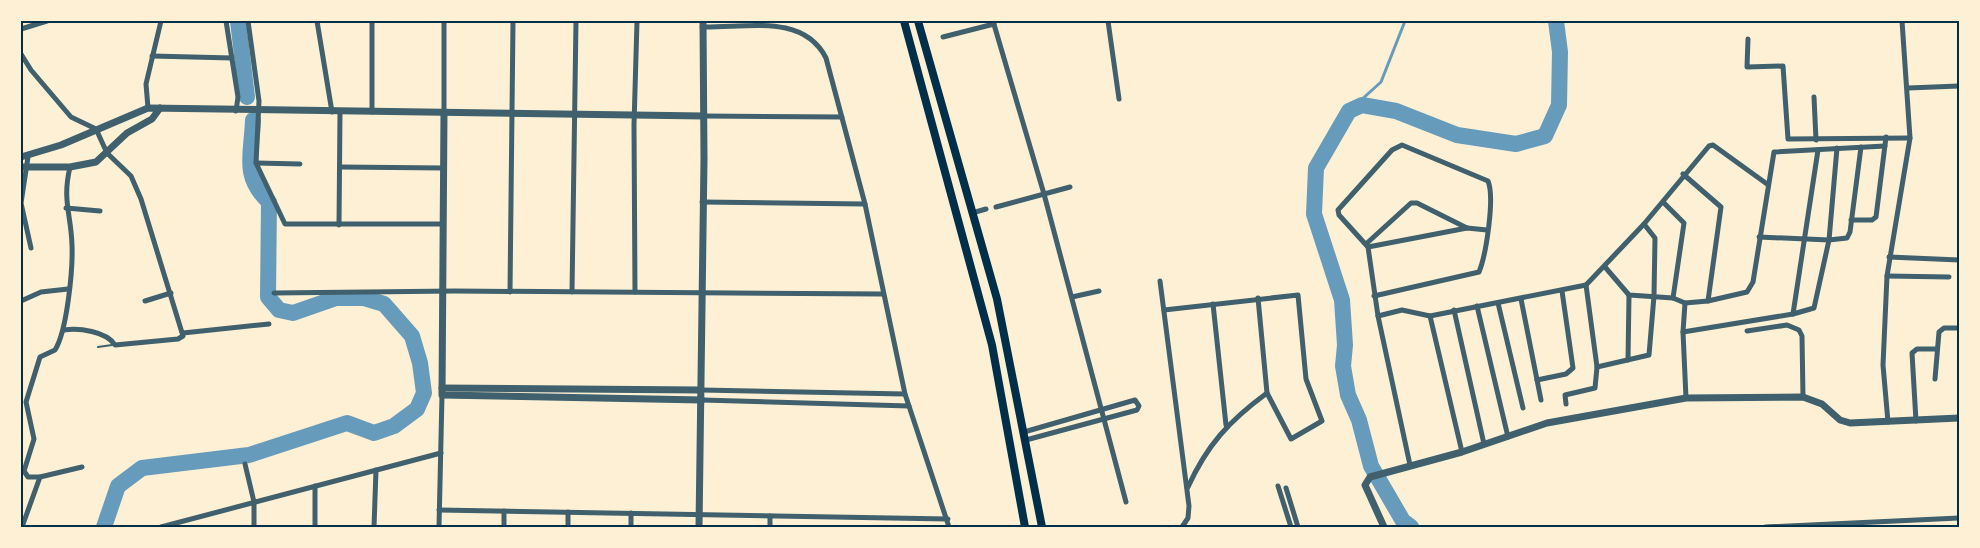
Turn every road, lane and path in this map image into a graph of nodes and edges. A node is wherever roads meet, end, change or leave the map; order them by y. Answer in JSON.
{"nodes":[{"id":1,"x":47,"y":21,"type":"edge"},
{"id":2,"x":161,"y":21,"type":"edge"},
{"id":3,"x":226,"y":21,"type":"edge"},
{"id":4,"x":249,"y":21,"type":"edge"},
{"id":5,"x":317,"y":21,"type":"edge"},
{"id":6,"x":372,"y":21,"type":"edge"},
{"id":7,"x":444,"y":21,"type":"edge"},
{"id":8,"x":513,"y":21,"type":"edge"},
{"id":9,"x":576,"y":21,"type":"edge"},
{"id":10,"x":637,"y":21,"type":"edge"},
{"id":11,"x":904,"y":21,"type":"edge"},
{"id":12,"x":918,"y":21,"type":"edge"},
{"id":13,"x":1108,"y":21,"type":"edge"},
{"id":14,"x":1902,"y":21,"type":"edge"},
{"id":15,"x":993,"y":23,"type":"edge"},
{"id":16,"x":703,"y":24,"type":"edge"},
{"id":17,"x":22,"y":27,"type":"edge"},
{"id":18,"x":943,"y":38,"type":"dead end"},
{"id":19,"x":1748,"y":39,"type":"dead end"},
{"id":20,"x":21,"y":54,"type":"edge"},
{"id":21,"x":152,"y":56,"type":"junction"},
{"id":22,"x":232,"y":58,"type":"junction"},
{"id":23,"x":1959,"y":86,"type":"edge"},
{"id":24,"x":1908,"y":88,"type":"junction"},
{"id":25,"x":1814,"y":97,"type":"dead end"},
{"id":26,"x":1119,"y":99,"type":"dead end"},
{"id":27,"x":148,"y":108,"type":"junction"},
{"id":28,"x":160,"y":108,"type":"junction"},
{"id":29,"x":236,"y":111,"type":"junction"},
{"id":30,"x":260,"y":111,"type":"junction"},
{"id":31,"x":336,"y":112,"type":"junction"},
{"id":32,"x":372,"y":112,"type":"junction"},
{"id":33,"x":444,"y":112,"type":"junction"},
{"id":34,"x":510,"y":113,"type":"junction"},
{"id":35,"x":574,"y":113,"type":"junction"},
{"id":36,"x":635,"y":114,"type":"junction"},
{"id":37,"x":704,"y":116,"type":"junction"},
{"id":38,"x":842,"y":117,"type":"junction"},
{"id":39,"x":96,"y":129,"type":"junction"},
{"id":40,"x":1886,"y":137,"type":"junction"},
{"id":41,"x":1910,"y":138,"type":"junction"},
{"id":42,"x":1816,"y":140,"type":"junction"},
{"id":43,"x":1885,"y":146,"type":"junction"},
{"id":44,"x":1861,"y":147,"type":"junction"},
{"id":45,"x":1837,"y":148,"type":"junction"},
{"id":46,"x":1818,"y":150,"type":"junction"},
{"id":47,"x":107,"y":153,"type":"junction"},
{"id":48,"x":24,"y":157,"type":"edge"},
{"id":49,"x":256,"y":163,"type":"junction"},
{"id":50,"x":300,"y":164,"type":"dead end"},
{"id":51,"x":24,"y":167,"type":"edge"},
{"id":52,"x":70,"y":167,"type":"junction"},
{"id":53,"x":340,"y":167,"type":"junction"},
{"id":54,"x":444,"y":168,"type":"junction"},
{"id":55,"x":1683,"y":174,"type":"junction"},
{"id":56,"x":1767,"y":184,"type":"junction"},
{"id":57,"x":1070,"y":187,"type":"dead end"},
{"id":58,"x":966,"y":192,"type":"junction"},
{"id":59,"x":1044,"y":194,"type":"junction"},
{"id":60,"x":952,"y":196,"type":"junction"},
{"id":61,"x":702,"y":201,"type":"junction"},
{"id":62,"x":1663,"y":202,"type":"junction"},
{"id":63,"x":865,"y":204,"type":"junction"},
{"id":64,"x":996,"y":207,"type":"dead end"},
{"id":65,"x":66,"y":208,"type":"junction"},
{"id":66,"x":986,"y":209,"type":"dead end"},
{"id":67,"x":100,"y":211,"type":"dead end"},
{"id":68,"x":972,"y":213,"type":"junction"},
{"id":69,"x":1851,"y":220,"type":"junction"},
{"id":70,"x":443,"y":224,"type":"junction"},
{"id":71,"x":1644,"y":224,"type":"junction"},
{"id":72,"x":339,"y":225,"type":"junction"},
{"id":73,"x":1467,"y":228,"type":"junction"},
{"id":74,"x":1487,"y":230,"type":"junction"},
{"id":75,"x":1759,"y":237,"type":"junction"},
{"id":76,"x":1803,"y":238,"type":"junction"},
{"id":77,"x":1829,"y":240,"type":"junction"},
{"id":78,"x":1367,"y":246,"type":"junction"},
{"id":79,"x":31,"y":248,"type":"dead end"},
{"id":80,"x":1889,"y":256,"type":"junction"},
{"id":81,"x":1959,"y":260,"type":"edge"},
{"id":82,"x":1605,"y":267,"type":"junction"},
{"id":83,"x":1887,"y":276,"type":"junction"},
{"id":84,"x":1949,"y":278,"type":"dead end"},
{"id":85,"x":1160,"y":281,"type":"dead end"},
{"id":86,"x":1586,"y":285,"type":"junction"},
{"id":87,"x":68,"y":289,"type":"junction"},
{"id":88,"x":443,"y":291,"type":"junction"},
{"id":89,"x":572,"y":291,"type":"junction"},
{"id":90,"x":635,"y":291,"type":"junction"},
{"id":91,"x":1099,"y":291,"type":"dead end"},
{"id":92,"x":1562,"y":291,"type":"junction"},
{"id":93,"x":510,"y":292,"type":"junction"},
{"id":94,"x":701,"y":292,"type":"junction"},
{"id":95,"x":171,"y":293,"type":"junction"},
{"id":96,"x":274,"y":293,"type":"dead end"},
{"id":97,"x":882,"y":294,"type":"junction"},
{"id":98,"x":1629,"y":295,"type":"junction"},
{"id":99,"x":1374,"y":296,"type":"junction"},
{"id":100,"x":1654,"y":296,"type":"junction"},
{"id":101,"x":1072,"y":297,"type":"junction"},
{"id":102,"x":1258,"y":298,"type":"junction"},
{"id":103,"x":1521,"y":298,"type":"junction"},
{"id":104,"x":1673,"y":298,"type":"junction"},
{"id":105,"x":21,"y":301,"type":"edge"},
{"id":106,"x":145,"y":301,"type":"dead end"},
{"id":107,"x":1708,"y":302,"type":"junction"},
{"id":108,"x":1498,"y":303,"type":"junction"},
{"id":109,"x":1685,"y":303,"type":"junction"},
{"id":110,"x":1213,"y":304,"type":"junction"},
{"id":111,"x":1477,"y":306,"type":"junction"},
{"id":112,"x":1164,"y":310,"type":"junction"},
{"id":113,"x":1455,"y":310,"type":"junction"},
{"id":114,"x":1793,"y":314,"type":"junction"},
{"id":115,"x":1378,"y":316,"type":"junction"},
{"id":116,"x":1430,"y":316,"type":"junction"},
{"id":117,"x":269,"y":324,"type":"dead end"},
{"id":118,"x":1959,"y":328,"type":"edge"},
{"id":119,"x":64,"y":330,"type":"junction"},
{"id":120,"x":1747,"y":331,"type":"dead end"},
{"id":121,"x":1683,"y":332,"type":"junction"},
{"id":122,"x":183,"y":333,"type":"junction"},
{"id":123,"x":115,"y":345,"type":"junction"},
{"id":124,"x":98,"y":347,"type":"dead end"},
{"id":125,"x":1937,"y":349,"type":"junction"},
{"id":126,"x":1628,"y":360,"type":"junction"},
{"id":127,"x":1597,"y":367,"type":"junction"},
{"id":128,"x":1935,"y":379,"type":"dead end"},
{"id":129,"x":1537,"y":380,"type":"junction"},
{"id":130,"x":701,"y":390,"type":"junction"},
{"id":131,"x":442,"y":391,"type":"junction"},
{"id":132,"x":1267,"y":393,"type":"junction"},
{"id":133,"x":905,"y":394,"type":"junction"},
{"id":134,"x":1803,"y":397,"type":"junction"},
{"id":135,"x":1686,"y":398,"type":"junction"},
{"id":136,"x":702,"y":400,"type":"junction"},
{"id":137,"x":1542,"y":400,"type":"dead end"},
{"id":138,"x":23,"y":402,"type":"edge"},
{"id":139,"x":909,"y":405,"type":"junction"},
{"id":140,"x":1566,"y":405,"type":"dead end"},
{"id":141,"x":1523,"y":408,"type":"dead end"},
{"id":142,"x":1103,"y":409,"type":"junction"},
{"id":143,"x":1105,"y":418,"type":"junction"},
{"id":144,"x":1959,"y":418,"type":"edge"},
{"id":145,"x":1916,"y":421,"type":"junction"},
{"id":146,"x":1888,"y":422,"type":"junction"},
{"id":147,"x":1226,"y":425,"type":"junction"},
{"id":148,"x":1025,"y":436,"type":"junction"},
{"id":149,"x":1508,"y":437,"type":"junction"},
{"id":150,"x":1484,"y":444,"type":"junction"},
{"id":151,"x":1462,"y":452,"type":"junction"},
{"id":152,"x":441,"y":453,"type":"junction"},
{"id":153,"x":245,"y":464,"type":"dead end"},
{"id":154,"x":1410,"y":465,"type":"junction"},
{"id":155,"x":82,"y":467,"type":"dead end"},
{"id":156,"x":376,"y":470,"type":"junction"},
{"id":157,"x":40,"y":477,"type":"junction"},
{"id":158,"x":315,"y":486,"type":"junction"},
{"id":159,"x":1278,"y":486,"type":"dead end"},
{"id":160,"x":1286,"y":488,"type":"dead end"},
{"id":161,"x":1187,"y":489,"type":"junction"},
{"id":162,"x":254,"y":502,"type":"junction"},
{"id":163,"x":1126,"y":502,"type":"dead end"},
{"id":164,"x":439,"y":510,"type":"junction"},
{"id":165,"x":504,"y":511,"type":"junction"},
{"id":166,"x":568,"y":512,"type":"junction"},
{"id":167,"x":631,"y":513,"type":"junction"},
{"id":168,"x":700,"y":515,"type":"junction"},
{"id":169,"x":770,"y":516,"type":"junction"},
{"id":170,"x":1959,"y":518,"type":"edge"},
{"id":171,"x":191,"y":519,"type":"junction"},
{"id":172,"x":948,"y":519,"type":"junction"},
{"id":173,"x":22,"y":527,"type":"edge"},
{"id":174,"x":161,"y":527,"type":"edge"},
{"id":175,"x":191,"y":527,"type":"edge"},
{"id":176,"x":254,"y":527,"type":"edge"},
{"id":177,"x":315,"y":527,"type":"edge"},
{"id":178,"x":375,"y":527,"type":"edge"},
{"id":179,"x":439,"y":527,"type":"edge"},
{"id":180,"x":504,"y":527,"type":"edge"},
{"id":181,"x":568,"y":527,"type":"edge"},
{"id":182,"x":631,"y":527,"type":"edge"},
{"id":183,"x":699,"y":527,"type":"edge"},
{"id":184,"x":770,"y":527,"type":"edge"},
{"id":185,"x":949,"y":527,"type":"edge"},
{"id":186,"x":1025,"y":527,"type":"edge"},
{"id":187,"x":1041,"y":527,"type":"edge"},
{"id":188,"x":1182,"y":527,"type":"edge"},
{"id":189,"x":1291,"y":527,"type":"edge"},
{"id":190,"x":1298,"y":527,"type":"edge"},
{"id":191,"x":1384,"y":527,"type":"edge"},
{"id":192,"x":1765,"y":527,"type":"edge"}],
"edges":[{"from":1,"to":17,"type":"street"},
{"from":2,"to":21,"type":"street"},
{"from":3,"to":22,"type":"street"},
{"from":4,"to":30,"type":"street"},
{"from":5,"to":31,"type":"street"},
{"from":6,"to":32,"type":"street"},
{"from":7,"to":33,"type":"street"},
{"from":8,"to":34,"type":"street"},
{"from":9,"to":35,"type":"street"},
{"from":10,"to":36,"type":"street"},
{"from":11,"to":60,"type":"main road"},
{"from":12,"to":58,"type":"main road"},
{"from":13,"to":26,"type":"street"},
{"from":14,"to":24,"type":"street"},
{"from":15,"to":18,"type":"street"},
{"from":15,"to":59,"type":"street"},
{"from":16,"to":37,"type":"street"},
{"from":16,"to":38,"type":"street"},
{"from":19,"to":42,"type":"street"},
{"from":20,"to":39,"type":"street"},
{"from":21,"to":22,"type":"street"},
{"from":21,"to":27,"type":"street"},
{"from":22,"to":29,"type":"street"},
{"from":23,"to":24,"type":"street"},
{"from":24,"to":41,"type":"street"},
{"from":25,"to":42,"type":"street"},
{"from":27,"to":28,"type":"street"},
{"from":27,"to":39,"type":"street"},
{"from":28,"to":29,"type":"street"},
{"from":28,"to":47,"type":"street"},
{"from":29,"to":30,"type":"street"},
{"from":30,"to":31,"type":"street"},
{"from":30,"to":49,"type":"street"},
{"from":31,"to":32,"type":"street"},
{"from":31,"to":53,"type":"street"},
{"from":32,"to":33,"type":"street"},
{"from":33,"to":34,"type":"street"},
{"from":33,"to":54,"type":"street"},
{"from":34,"to":35,"type":"street"},
{"from":34,"to":93,"type":"street"},
{"from":35,"to":36,"type":"street"},
{"from":35,"to":89,"type":"street"},
{"from":36,"to":37,"type":"street"},
{"from":36,"to":90,"type":"street"},
{"from":37,"to":38,"type":"street"},
{"from":37,"to":61,"type":"street"},
{"from":38,"to":63,"type":"street"},
{"from":39,"to":47,"type":"street"},
{"from":39,"to":48,"type":"street"},
{"from":40,"to":41,"type":"street"},
{"from":40,"to":42,"type":"street"},
{"from":40,"to":43,"type":"street"},
{"from":41,"to":80,"type":"street"},
{"from":43,"to":44,"type":"street"},
{"from":43,"to":69,"type":"street"},
{"from":44,"to":45,"type":"street"},
{"from":44,"to":69,"type":"street"},
{"from":45,"to":46,"type":"street"},
{"from":45,"to":77,"type":"street"},
{"from":46,"to":56,"type":"street"},
{"from":46,"to":76,"type":"street"},
{"from":47,"to":52,"type":"street"},
{"from":47,"to":95,"type":"street"},
{"from":48,"to":51,"type":"street"},
{"from":49,"to":50,"type":"street"},
{"from":49,"to":72,"type":"street"},
{"from":51,"to":52,"type":"street"},
{"from":51,"to":79,"type":"street"},
{"from":52,"to":65,"type":"street"},
{"from":53,"to":54,"type":"street"},
{"from":53,"to":72,"type":"street"},
{"from":54,"to":70,"type":"street"},
{"from":55,"to":56,"type":"street"},
{"from":55,"to":62,"type":"street"},
{"from":55,"to":107,"type":"street"},
{"from":56,"to":75,"type":"street"},
{"from":57,"to":59,"type":"street"},
{"from":58,"to":60,"type":"main road"},
{"from":58,"to":68,"type":"main road"},
{"from":59,"to":64,"type":"street"},
{"from":59,"to":101,"type":"street"},
{"from":60,"to":186,"type":"main road"},
{"from":61,"to":63,"type":"street"},
{"from":61,"to":94,"type":"street"},
{"from":62,"to":71,"type":"street"},
{"from":62,"to":104,"type":"street"},
{"from":63,"to":97,"type":"street"},
{"from":65,"to":67,"type":"street"},
{"from":65,"to":87,"type":"street"},
{"from":66,"to":68,"type":"street"},
{"from":68,"to":148,"type":"main road"},
{"from":69,"to":77,"type":"street"},
{"from":70,"to":72,"type":"street"},
{"from":70,"to":88,"type":"street"},
{"from":71,"to":82,"type":"street"},
{"from":71,"to":100,"type":"street"},
{"from":73,"to":74,"type":"street"},
{"from":73,"to":78,"type":"street"},
{"from":73,"to":78,"type":"street"},
{"from":74,"to":78,"type":"street"},
{"from":74,"to":99,"type":"street"},
{"from":75,"to":76,"type":"street"},
{"from":75,"to":107,"type":"street"},
{"from":76,"to":77,"type":"street"},
{"from":76,"to":114,"type":"street"},
{"from":77,"to":114,"type":"street"},
{"from":78,"to":99,"type":"street"},
{"from":80,"to":81,"type":"street"},
{"from":80,"to":83,"type":"street"},
{"from":82,"to":86,"type":"street"},
{"from":82,"to":98,"type":"street"},
{"from":83,"to":84,"type":"street"},
{"from":83,"to":146,"type":"street"},
{"from":85,"to":112,"type":"street"},
{"from":86,"to":92,"type":"street"},
{"from":86,"to":127,"type":"street"},
{"from":87,"to":105,"type":"street"},
{"from":87,"to":119,"type":"street"},
{"from":88,"to":93,"type":"street"},
{"from":88,"to":96,"type":"street"},
{"from":88,"to":131,"type":"street"},
{"from":89,"to":90,"type":"street"},
{"from":89,"to":93,"type":"street"},
{"from":90,"to":94,"type":"street"},
{"from":91,"to":101,"type":"street"},
{"from":92,"to":103,"type":"street"},
{"from":92,"to":129,"type":"street"},
{"from":94,"to":97,"type":"street"},
{"from":94,"to":130,"type":"street"},
{"from":95,"to":106,"type":"street"},
{"from":95,"to":122,"type":"street"},
{"from":97,"to":133,"type":"street"},
{"from":98,"to":100,"type":"street"},
{"from":98,"to":126,"type":"street"},
{"from":99,"to":115,"type":"street"},
{"from":100,"to":104,"type":"street"},
{"from":100,"to":126,"type":"street"},
{"from":101,"to":142,"type":"street"},
{"from":102,"to":110,"type":"street"},
{"from":102,"to":132,"type":"street"},
{"from":102,"to":132,"type":"street"},
{"from":103,"to":108,"type":"street"},
{"from":103,"to":129,"type":"street"},
{"from":104,"to":109,"type":"street"},
{"from":107,"to":109,"type":"street"},
{"from":108,"to":111,"type":"street"},
{"from":108,"to":141,"type":"street"},
{"from":109,"to":121,"type":"street"},
{"from":110,"to":112,"type":"street"},
{"from":110,"to":147,"type":"street"},
{"from":111,"to":113,"type":"street"},
{"from":111,"to":149,"type":"street"},
{"from":112,"to":161,"type":"street"},
{"from":113,"to":116,"type":"street"},
{"from":113,"to":150,"type":"street"},
{"from":114,"to":121,"type":"street"},
{"from":115,"to":116,"type":"street"},
{"from":115,"to":154,"type":"street"},
{"from":116,"to":151,"type":"street"},
{"from":117,"to":122,"type":"street"},
{"from":118,"to":125,"type":"street"},
{"from":119,"to":123,"type":"street"},
{"from":119,"to":138,"type":"street"},
{"from":120,"to":134,"type":"street"},
{"from":121,"to":135,"type":"street"},
{"from":122,"to":123,"type":"street"},
{"from":123,"to":124,"type":"lane"},
{"from":125,"to":128,"type":"street"},
{"from":125,"to":145,"type":"street"},
{"from":126,"to":127,"type":"street"},
{"from":127,"to":140,"type":"street"},
{"from":129,"to":137,"type":"street"},
{"from":130,"to":131,"type":"street"},
{"from":130,"to":133,"type":"street"},
{"from":130,"to":136,"type":"street"},
{"from":131,"to":136,"type":"street"},
{"from":131,"to":152,"type":"street"},
{"from":132,"to":147,"type":"street"},
{"from":133,"to":139,"type":"street"},
{"from":134,"to":135,"type":"street"},
{"from":134,"to":146,"type":"street"},
{"from":135,"to":149,"type":"street"},
{"from":136,"to":139,"type":"street"},
{"from":136,"to":168,"type":"street"},
{"from":138,"to":157,"type":"street"},
{"from":139,"to":172,"type":"street"},
{"from":142,"to":143,"type":"street"},
{"from":142,"to":143,"type":"street"},
{"from":142,"to":148,"type":"street"},
{"from":143,"to":148,"type":"street"},
{"from":143,"to":163,"type":"street"},
{"from":144,"to":145,"type":"street"},
{"from":145,"to":146,"type":"street"},
{"from":147,"to":161,"type":"street"},
{"from":148,"to":187,"type":"main road"},
{"from":149,"to":150,"type":"street"},
{"from":150,"to":151,"type":"street"},
{"from":151,"to":154,"type":"street"},
{"from":152,"to":156,"type":"street"},
{"from":152,"to":164,"type":"street"},
{"from":153,"to":162,"type":"street"},
{"from":154,"to":191,"type":"street"},
{"from":155,"to":157,"type":"street"},
{"from":156,"to":158,"type":"street"},
{"from":156,"to":178,"type":"street"},
{"from":157,"to":173,"type":"street"},
{"from":158,"to":162,"type":"street"},
{"from":158,"to":177,"type":"street"},
{"from":159,"to":189,"type":"street"},
{"from":160,"to":190,"type":"street"},
{"from":161,"to":188,"type":"street"},
{"from":162,"to":171,"type":"street"},
{"from":162,"to":176,"type":"street"},
{"from":164,"to":165,"type":"street"},
{"from":164,"to":179,"type":"street"},
{"from":165,"to":166,"type":"street"},
{"from":165,"to":180,"type":"street"},
{"from":166,"to":167,"type":"street"},
{"from":166,"to":181,"type":"street"},
{"from":167,"to":168,"type":"street"},
{"from":167,"to":182,"type":"street"},
{"from":168,"to":169,"type":"street"},
{"from":168,"to":183,"type":"street"},
{"from":169,"to":172,"type":"street"},
{"from":169,"to":184,"type":"street"},
{"from":170,"to":192,"type":"street"},
{"from":171,"to":174,"type":"street"},
{"from":171,"to":175,"type":"street"},
{"from":172,"to":185,"type":"street"}]}
